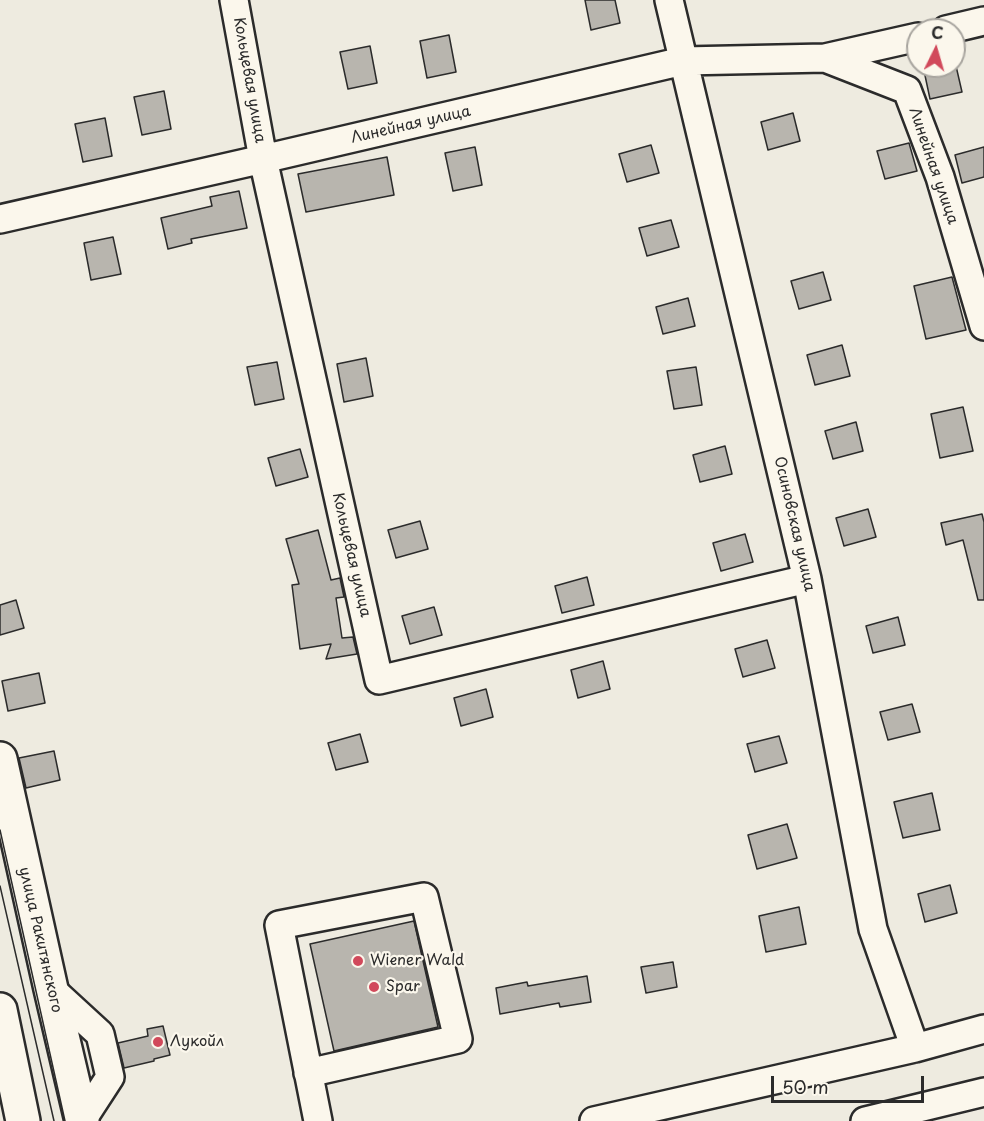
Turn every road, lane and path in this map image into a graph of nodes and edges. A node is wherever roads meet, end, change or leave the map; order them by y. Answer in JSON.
{"nodes":[{"id":1,"x":234,"y":0,"type":"edge"},
{"id":2,"x":669,"y":0,"type":"edge"},
{"id":3,"x":984,"y":21,"type":"edge"},
{"id":4,"x":966,"y":25,"type":"edge"},
{"id":5,"x":906,"y":40,"type":"edge"},
{"id":6,"x":825,"y":58,"type":"junction"},
{"id":7,"x":683,"y":61,"type":"junction"},
{"id":8,"x":263,"y":159,"type":"junction"},
{"id":9,"x":0,"y":219,"type":"edge"},
{"id":10,"x":984,"y":326,"type":"edge"},
{"id":11,"x":807,"y":579,"type":"junction"},
{"id":12,"x":0,"y":759,"type":"edge"},
{"id":13,"x":0,"y":1010,"type":"edge"},
{"id":14,"x":983,"y":1032,"type":"edge"},
{"id":15,"x":915,"y":1048,"type":"junction"},
{"id":16,"x":308,"y":1073,"type":"junction"},
{"id":17,"x":984,"y":1092,"type":"edge"},
{"id":18,"x":23,"y":1121,"type":"edge"},
{"id":19,"x":82,"y":1121,"type":"edge"},
{"id":20,"x":318,"y":1121,"type":"edge"},
{"id":21,"x":594,"y":1121,"type":"edge"},
{"id":22,"x":865,"y":1121,"type":"edge"}],
"edges":[{"from":1,"to":8,"type":"street","name":"Кольцевая улица"},
{"from":2,"to":7,"type":"street","name":"Осиновская улица"},
{"from":3,"to":4,"type":"street"},
{"from":5,"to":6,"type":"street","name":"Линейная улица"},
{"from":6,"to":7,"type":"street","name":"Линейная улица"},
{"from":6,"to":10,"type":"street","name":"Линейная улица"},
{"from":7,"to":8,"type":"street","name":"Линейная улица"},
{"from":7,"to":11,"type":"street","name":"Осиновская улица"},
{"from":8,"to":9,"type":"street","name":"Линейная улица"},
{"from":8,"to":11,"type":"street","name":"Кольцевая улица"},
{"from":11,"to":15,"type":"street","name":"Осиновская улица"},
{"from":12,"to":19,"type":"main road","name":"улица Ракитянского"},
{"from":13,"to":18,"type":"main road"},
{"from":14,"to":15,"type":"street"},
{"from":15,"to":21,"type":"street"},
{"from":16,"to":16,"type":"street"},
{"from":16,"to":20,"type":"street"},
{"from":17,"to":22,"type":"street"}]}
